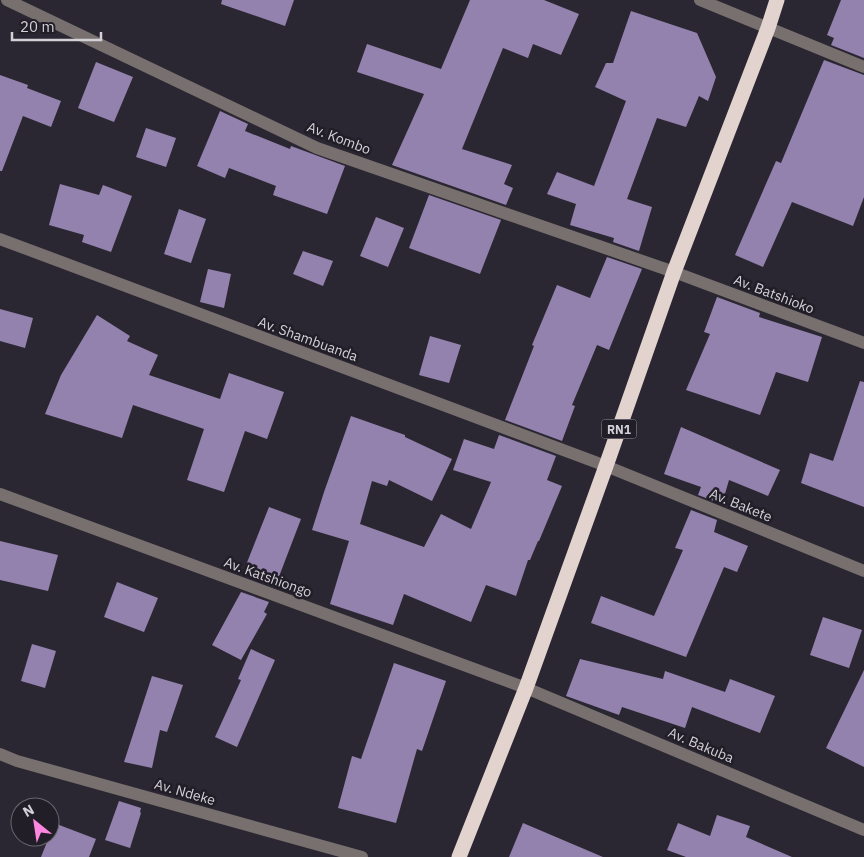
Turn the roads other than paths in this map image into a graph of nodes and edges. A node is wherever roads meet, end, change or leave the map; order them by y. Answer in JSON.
{"nodes":[{"id":1,"x":7,"y":0,"type":"edge"},
{"id":2,"x":700,"y":0,"type":"edge"},
{"id":3,"x":777,"y":0,"type":"edge"},
{"id":4,"x":768,"y":28,"type":"junction"},
{"id":5,"x":864,"y":67,"type":"edge"},
{"id":6,"x":0,"y":240,"type":"edge"},
{"id":7,"x":674,"y":272,"type":"junction"},
{"id":8,"x":864,"y":343,"type":"edge"},
{"id":9,"x":606,"y":466,"type":"junction"},
{"id":10,"x":0,"y":494,"type":"edge"},
{"id":11,"x":864,"y":571,"type":"edge"},
{"id":12,"x":526,"y":688,"type":"junction"},
{"id":13,"x":0,"y":754,"type":"edge"},
{"id":14,"x":864,"y":830,"type":"edge"},
{"id":15,"x":362,"y":857,"type":"edge"},
{"id":16,"x":459,"y":857,"type":"edge"}],
"edges":[{"from":1,"to":7,"type":"street","name":"Av. Kombo"},
{"from":2,"to":4,"type":"street"},
{"from":3,"to":4,"type":"highway","number":"RN1"},
{"from":4,"to":5,"type":"street"},
{"from":4,"to":7,"type":"highway","number":"RN1"},
{"from":6,"to":9,"type":"street","name":"Av. Shambuanda"},
{"from":7,"to":8,"type":"street","name":"Av. Batshioko"},
{"from":7,"to":9,"type":"highway","number":"RN1"},
{"from":9,"to":11,"type":"street","name":"Av. Bakete"},
{"from":9,"to":12,"type":"highway","number":"RN1"},
{"from":10,"to":12,"type":"street","name":"Av. Katshiongo"},
{"from":12,"to":14,"type":"street","name":"Av. Bakuba"},
{"from":12,"to":16,"type":"highway","number":"RN1"},
{"from":13,"to":15,"type":"street","name":"Av. Ndeke"}]}
